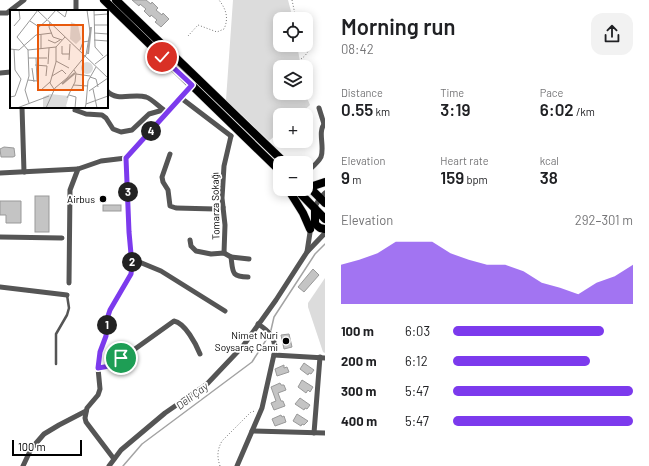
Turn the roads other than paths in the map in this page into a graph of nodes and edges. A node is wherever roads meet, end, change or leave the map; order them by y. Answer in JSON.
{"nodes":[{"id":1,"x":24,"y":0,"type":"edge"},
{"id":2,"x":104,"y":0,"type":"edge"},
{"id":3,"x":116,"y":0,"type":"edge"},
{"id":4,"x":11,"y":10,"type":"edge"},
{"id":5,"x":10,"y":11,"type":"edge"},
{"id":6,"x":0,"y":12,"type":"edge"},
{"id":7,"x":10,"y":72,"type":"edge"},
{"id":8,"x":0,"y":74,"type":"edge"},
{"id":9,"x":192,"y":85,"type":"junction"},
{"id":10,"x":108,"y":92,"type":"edge"},
{"id":11,"x":180,"y":98,"type":"junction"},
{"id":12,"x":22,"y":108,"type":"edge"},
{"id":13,"x":319,"y":108,"type":"dead end"},
{"id":14,"x":75,"y":110,"type":"dead end"},
{"id":15,"x":163,"y":110,"type":"junction"},
{"id":16,"x":169,"y":111,"type":"junction"},
{"id":17,"x":324,"y":123,"type":"edge"},
{"id":18,"x":240,"y":131,"type":"junction"},
{"id":19,"x":231,"y":136,"type":"junction"},
{"id":20,"x":170,"y":154,"type":"dead end"},
{"id":21,"x":278,"y":156,"type":"edge"},
{"id":22,"x":126,"y":158,"type":"junction"},
{"id":23,"x":269,"y":159,"type":"junction"},
{"id":24,"x":273,"y":163,"type":"edge"},
{"id":25,"x":313,"y":165,"type":"edge"},
{"id":26,"x":273,"y":166,"type":"edge"},
{"id":27,"x":78,"y":169,"type":"junction"},
{"id":28,"x":24,"y":172,"type":"junction"},
{"id":29,"x":0,"y":173,"type":"edge"},
{"id":30,"x":325,"y":182,"type":"edge"},
{"id":31,"x":313,"y":185,"type":"edge"},
{"id":32,"x":313,"y":190,"type":"edge"},
{"id":33,"x":292,"y":196,"type":"edge"},
{"id":34,"x":302,"y":196,"type":"edge"},
{"id":35,"x":324,"y":198,"type":"edge"},
{"id":36,"x":223,"y":207,"type":"junction"},
{"id":37,"x":314,"y":209,"type":"junction"},
{"id":38,"x":325,"y":219,"type":"edge"},
{"id":39,"x":310,"y":229,"type":"junction"},
{"id":40,"x":325,"y":229,"type":"edge"},
{"id":41,"x":325,"y":233,"type":"edge"},
{"id":42,"x":0,"y":237,"type":"edge"},
{"id":43,"x":62,"y":238,"type":"dead end"},
{"id":44,"x":190,"y":240,"type":"dead end"},
{"id":45,"x":306,"y":252,"type":"junction"},
{"id":46,"x":224,"y":253,"type":"junction"},
{"id":47,"x":231,"y":257,"type":"junction"},
{"id":48,"x":249,"y":258,"type":"dead end"},
{"id":49,"x":132,"y":259,"type":"junction"},
{"id":50,"x":248,"y":277,"type":"dead end"},
{"id":51,"x":69,"y":282,"type":"dead end"},
{"id":52,"x":0,"y":287,"type":"edge"},
{"id":53,"x":67,"y":295,"type":"joint"},
{"id":54,"x":225,"y":311,"type":"dead end"},
{"id":55,"x":258,"y":324,"type":"junction"},
{"id":56,"x":200,"y":354,"type":"dead end"},
{"id":57,"x":274,"y":355,"type":"junction"},
{"id":58,"x":323,"y":358,"type":"edge"},
{"id":59,"x":56,"y":364,"type":"dead end"},
{"id":60,"x":98,"y":368,"type":"junction"},
{"id":61,"x":86,"y":411,"type":"junction"},
{"id":62,"x":252,"y":431,"type":"junction"},
{"id":63,"x":314,"y":433,"type":"junction"},
{"id":64,"x":325,"y":433,"type":"edge"},
{"id":65,"x":114,"y":459,"type":"junction"},
{"id":66,"x":23,"y":466,"type":"edge"},
{"id":67,"x":109,"y":466,"type":"edge"},
{"id":68,"x":236,"y":466,"type":"edge"}],
"edges":[{"from":1,"to":4,"type":"street"},
{"from":2,"to":9,"type":"main road"},
{"from":3,"to":21,"type":"main road"},
{"from":5,"to":6,"type":"street"},
{"from":7,"to":8,"type":"street"},
{"from":9,"to":11,"type":"street"},
{"from":9,"to":18,"type":"main road"},
{"from":10,"to":15,"type":"street"},
{"from":11,"to":16,"type":"street"},
{"from":11,"to":19,"type":"street"},
{"from":12,"to":28,"type":"street"},
{"from":13,"to":17,"type":"street"},
{"from":14,"to":15,"type":"street"},
{"from":15,"to":16,"type":"street"},
{"from":16,"to":22,"type":"street"},
{"from":17,"to":25,"type":"street"},
{"from":18,"to":19,"type":"street"},
{"from":18,"to":23,"type":"main road"},
{"from":19,"to":36,"type":"street","name":"Tomarza Sokağı"},
{"from":20,"to":36,"type":"street"},
{"from":22,"to":27,"type":"street"},
{"from":22,"to":49,"type":"street"},
{"from":23,"to":24,"type":"main road"},
{"from":23,"to":26,"type":"main road"},
{"from":27,"to":28,"type":"street"},
{"from":27,"to":51,"type":"street"},
{"from":28,"to":29,"type":"street"},
{"from":30,"to":31,"type":"main road"},
{"from":32,"to":35,"type":"main road"},
{"from":33,"to":39,"type":"main road"},
{"from":34,"to":37,"type":"main road"},
{"from":35,"to":37,"type":"street"},
{"from":36,"to":46,"type":"street","name":"Tomarza Sokağı"},
{"from":37,"to":38,"type":"main road"},
{"from":37,"to":39,"type":"street"},
{"from":37,"to":40,"type":"main road"},
{"from":39,"to":45,"type":"street"},
{"from":41,"to":45,"type":"street"},
{"from":42,"to":43,"type":"street"},
{"from":44,"to":46,"type":"street"},
{"from":45,"to":55,"type":"street"},
{"from":46,"to":47,"type":"street"},
{"from":47,"to":48,"type":"street"},
{"from":47,"to":50,"type":"street"},
{"from":49,"to":54,"type":"street"},
{"from":49,"to":60,"type":"street"},
{"from":52,"to":53,"type":"street"},
{"from":53,"to":59,"type":"lane"},
{"from":55,"to":57,"type":"street"},
{"from":55,"to":65,"type":"street"},
{"from":56,"to":60,"type":"street"},
{"from":57,"to":58,"type":"street"},
{"from":57,"to":62,"type":"street"},
{"from":58,"to":63,"type":"street"},
{"from":60,"to":61,"type":"street"},
{"from":61,"to":65,"type":"street"},
{"from":61,"to":66,"type":"street"},
{"from":62,"to":63,"type":"street"},
{"from":62,"to":68,"type":"street"},
{"from":63,"to":64,"type":"street"},
{"from":65,"to":67,"type":"street"}]}
